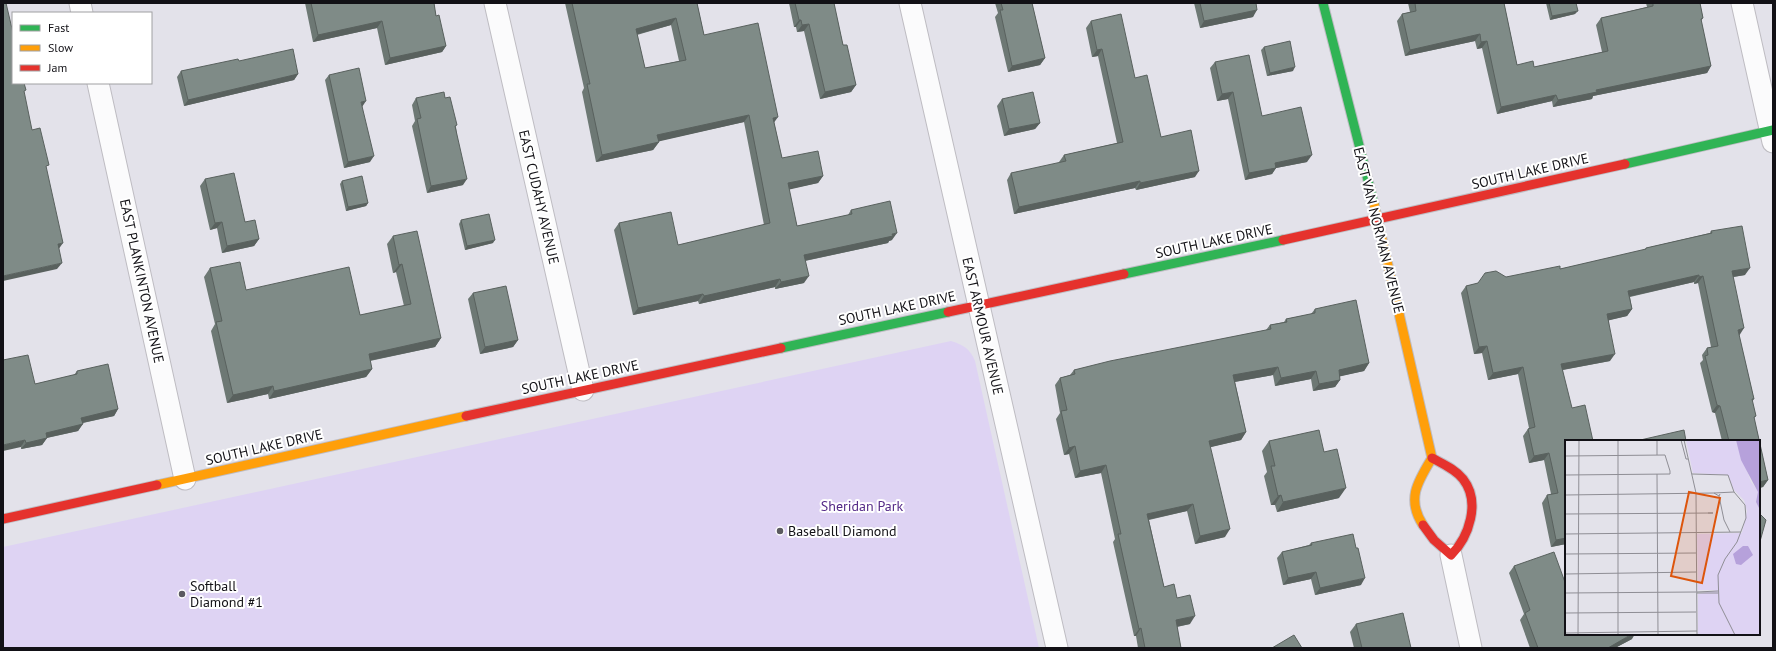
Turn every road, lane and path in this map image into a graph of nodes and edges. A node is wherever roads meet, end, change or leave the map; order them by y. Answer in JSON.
{"nodes":[{"id":1,"x":495,"y":3,"type":"edge"},
{"id":2,"x":910,"y":3,"type":"edge"},
{"id":3,"x":1323,"y":3,"type":"edge"},
{"id":4,"x":1742,"y":3,"type":"edge"},
{"id":5,"x":98,"y":84,"type":"edge"},
{"id":6,"x":1772,"y":134,"type":"edge"},
{"id":7,"x":1378,"y":219,"type":"junction"},
{"id":8,"x":978,"y":305,"type":"junction"},
{"id":9,"x":583,"y":390,"type":"junction"},
{"id":10,"x":1432,"y":458,"type":"junction"},
{"id":11,"x":185,"y":479,"type":"junction"},
{"id":12,"x":3,"y":519,"type":"edge"},
{"id":13,"x":1451,"y":555,"type":"junction"},
{"id":14,"x":1057,"y":648,"type":"edge"},
{"id":15,"x":1471,"y":648,"type":"edge"}],
"edges":[{"from":1,"to":9,"type":"street","name":"EAST CUDAHY AVENUE"},
{"from":2,"to":8,"type":"street","name":"EAST ARMOUR AVENUE"},
{"from":3,"to":7,"type":"main road","name":"EAST VAN NORMAN AVENUE"},
{"from":4,"to":6,"type":"street"},
{"from":5,"to":11,"type":"street","name":"EAST PLANKINTON AVENUE"},
{"from":6,"to":7,"type":"main road","name":"SOUTH LAKE DRIVE"},
{"from":7,"to":8,"type":"main road","name":"SOUTH LAKE DRIVE"},
{"from":7,"to":10,"type":"main road","name":"EAST VAN NORMAN AVENUE"},
{"from":8,"to":9,"type":"main road","name":"SOUTH LAKE DRIVE"},
{"from":8,"to":14,"type":"street","name":"EAST ARMOUR AVENUE"},
{"from":9,"to":11,"type":"main road","name":"SOUTH LAKE DRIVE"},
{"from":10,"to":13,"type":"main road"},
{"from":10,"to":13,"type":"main road"},
{"from":11,"to":12,"type":"main road","name":"SOUTH LAKE DRIVE"},
{"from":13,"to":15,"type":"street"}]}
